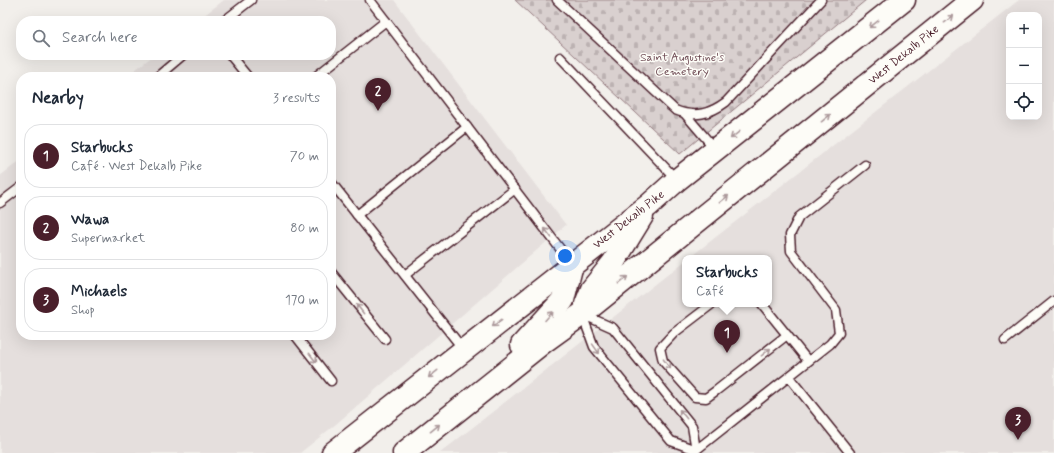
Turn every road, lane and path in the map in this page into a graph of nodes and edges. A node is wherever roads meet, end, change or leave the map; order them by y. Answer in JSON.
{"nodes":[{"id":1,"x":251,"y":0,"type":"edge"},
{"id":2,"x":370,"y":0,"type":"edge"},
{"id":3,"x":557,"y":0,"type":"edge"},
{"id":4,"x":821,"y":0,"type":"edge"},
{"id":5,"x":904,"y":0,"type":"edge"},
{"id":6,"x":972,"y":0,"type":"edge"},
{"id":7,"x":230,"y":16,"type":"edge"},
{"id":8,"x":386,"y":21,"type":"junction"},
{"id":9,"x":560,"y":57,"type":"dead end"},
{"id":10,"x":177,"y":60,"type":"edge"},
{"id":11,"x":234,"y":60,"type":"edge"},
{"id":12,"x":163,"y":72,"type":"edge"},
{"id":13,"x":244,"y":72,"type":"edge"},
{"id":14,"x":321,"y":72,"type":"edge"},
{"id":15,"x":684,"y":114,"type":"junction"},
{"id":16,"x":467,"y":127,"type":"junction"},
{"id":17,"x":716,"y":150,"type":"junction"},
{"id":18,"x":865,"y":165,"type":"dead end"},
{"id":19,"x":677,"y":180,"type":"junction"},
{"id":20,"x":336,"y":188,"type":"edge"},
{"id":21,"x":515,"y":189,"type":"junction"},
{"id":22,"x":16,"y":191,"type":"edge"},
{"id":23,"x":0,"y":203,"type":"edge"},
{"id":24,"x":650,"y":205,"type":"junction"},
{"id":25,"x":357,"y":215,"type":"junction"},
{"id":26,"x":572,"y":264,"type":"junction"},
{"id":27,"x":405,"y":275,"type":"junction"},
{"id":28,"x":336,"y":278,"type":"edge"},
{"id":29,"x":1054,"y":301,"type":"edge"},
{"id":30,"x":708,"y":307,"type":"edge"},
{"id":31,"x":764,"y":307,"type":"edge"},
{"id":32,"x":582,"y":314,"type":"junction"},
{"id":33,"x":787,"y":335,"type":"junction"},
{"id":34,"x":385,"y":339,"type":"dead end"},
{"id":35,"x":299,"y":340,"type":"edge"},
{"id":36,"x":1005,"y":340,"type":"dead end"},
{"id":37,"x":464,"y":350,"type":"junction"},
{"id":38,"x":808,"y":361,"type":"junction"},
{"id":39,"x":788,"y":377,"type":"junction"},
{"id":40,"x":332,"y":381,"type":"dead end"},
{"id":41,"x":475,"y":396,"type":"junction"},
{"id":42,"x":696,"y":450,"type":"junction"},
{"id":43,"x":333,"y":453,"type":"edge"},
{"id":44,"x":404,"y":453,"type":"edge"},
{"id":45,"x":850,"y":453,"type":"edge"}],
"edges":[{"from":1,"to":7,"type":"lane"},
{"from":2,"to":8,"type":"lane"},
{"from":3,"to":15,"type":"lane"},
{"from":4,"to":15,"type":"lane"},
{"from":5,"to":17,"type":"highway","name":"West Dekalb Pike","one_way":true},
{"from":32,"to":6,"type":"highway","name":"West Dekalb Pike","one_way":true},
{"from":8,"to":14,"type":"lane"},
{"from":8,"to":16,"type":"lane"},
{"from":9,"to":19,"type":"lane"},
{"from":10,"to":12,"type":"lane"},
{"from":11,"to":13,"type":"lane"},
{"from":15,"to":17,"type":"lane"},
{"from":16,"to":21,"type":"lane"},
{"from":16,"to":25,"type":"lane"},
{"from":17,"to":19,"type":"highway","name":"West Dekalb Pike"},
{"from":18,"to":38,"type":"lane"},
{"from":19,"to":24,"type":"highway","name":"West Dekalb Pike"},
{"from":20,"to":25,"type":"lane"},
{"from":26,"to":21,"type":"lane","one_way":true},
{"from":21,"to":27,"type":"lane"},
{"from":22,"to":23,"type":"lane"},
{"from":24,"to":26,"type":"highway","name":"West Dekalb Pike"},
{"from":24,"to":32,"type":"highway"},
{"from":25,"to":27,"type":"lane"},
{"from":26,"to":37,"type":"highway","name":"West Dekalb Pike","one_way":true},
{"from":41,"to":26,"type":"highway","one_way":true},
{"from":27,"to":37,"type":"lane"},
{"from":34,"to":28,"type":"lane","one_way":true},
{"from":29,"to":36,"type":"lane"},
{"from":30,"to":33,"type":"lane","one_way":true},
{"from":31,"to":33,"type":"lane"},
{"from":32,"to":41,"type":"highway","name":"West Dekalb Pike"},
{"from":32,"to":42,"type":"lane","one_way":true},
{"from":42,"to":32,"type":"lane","one_way":true},
{"from":33,"to":38,"type":"lane"},
{"from":35,"to":40,"type":"lane","one_way":true},
{"from":37,"to":43,"type":"highway","name":"West Dekalb Pike","one_way":true},
{"from":38,"to":39,"type":"lane"},
{"from":39,"to":42,"type":"lane"},
{"from":39,"to":45,"type":"lane"},
{"from":44,"to":41,"type":"highway","name":"West Dekalb Pike","one_way":true}]}
